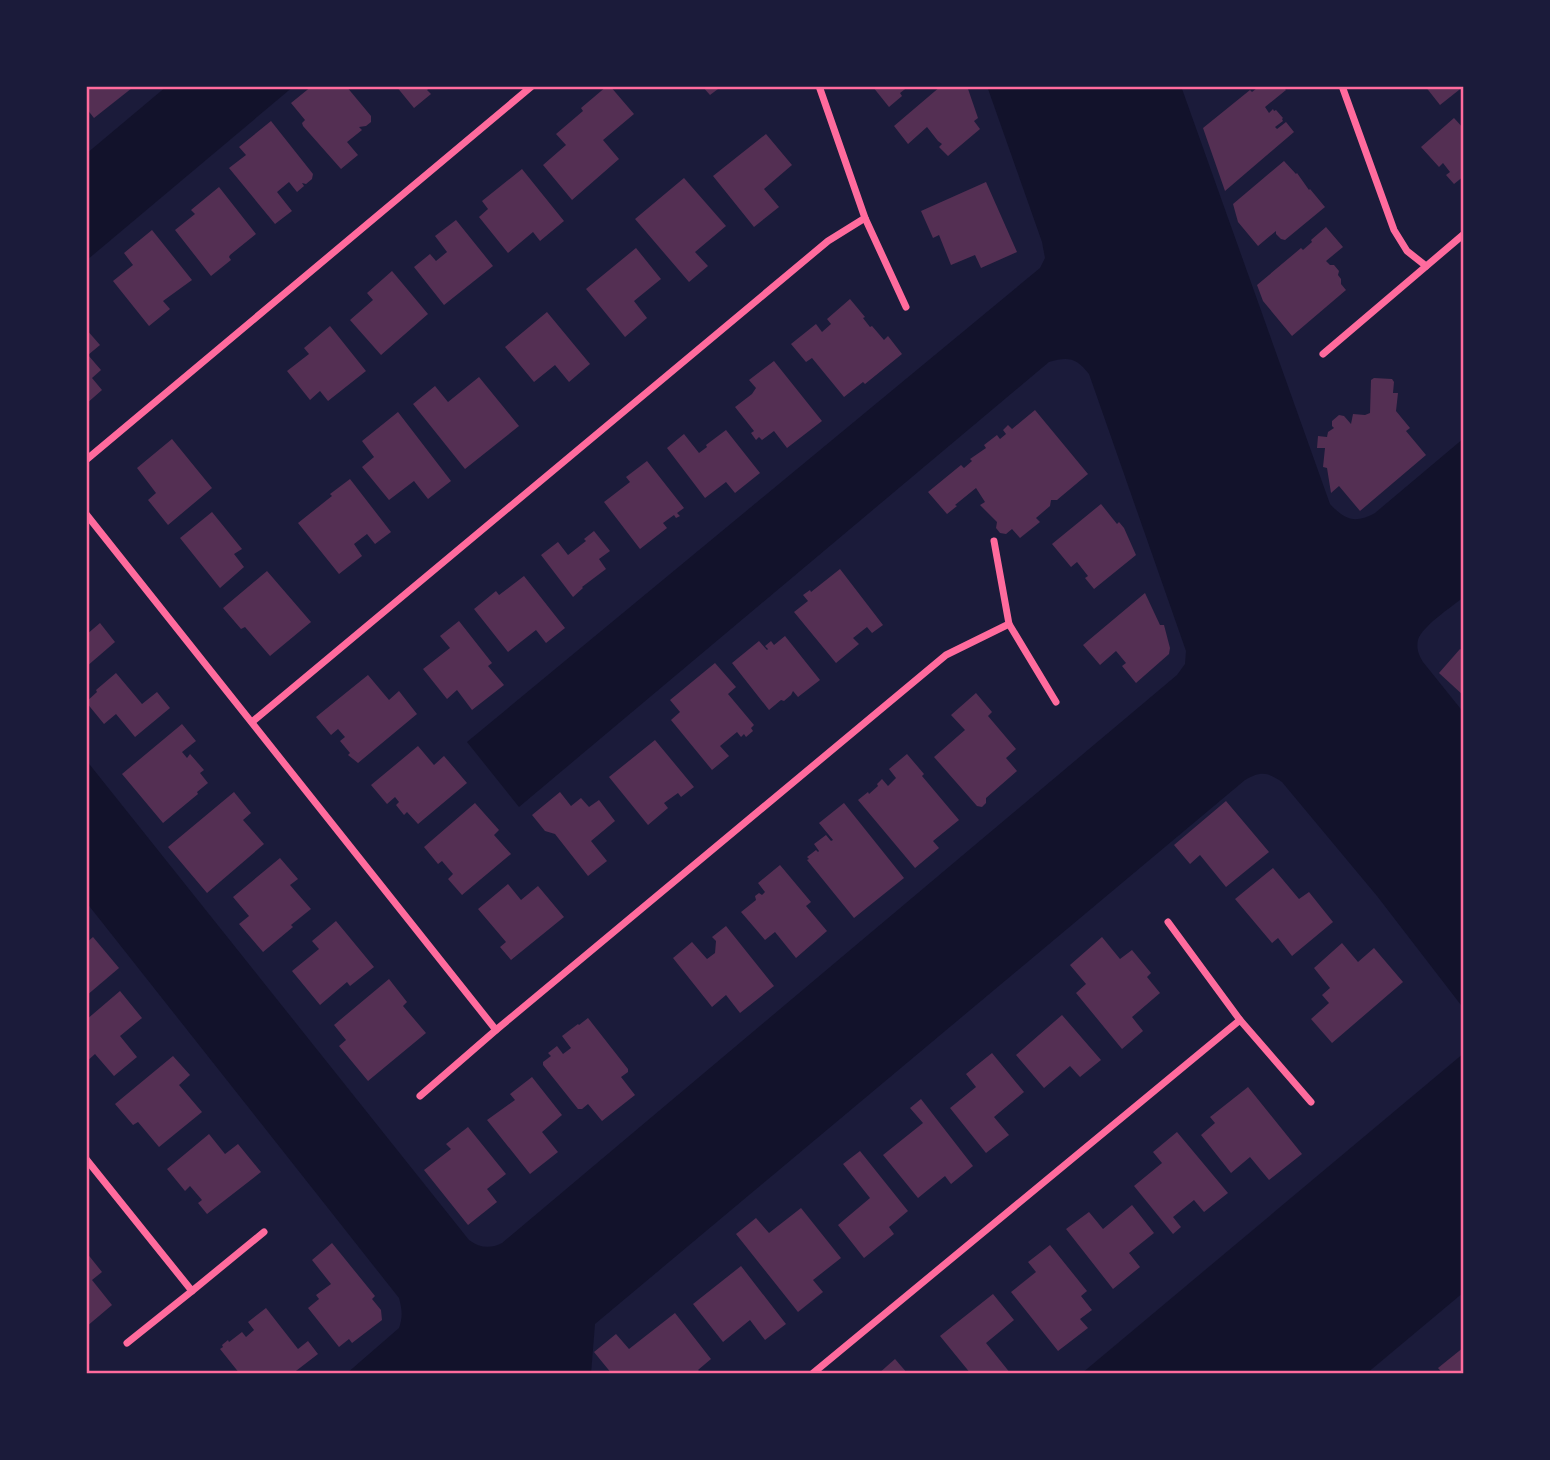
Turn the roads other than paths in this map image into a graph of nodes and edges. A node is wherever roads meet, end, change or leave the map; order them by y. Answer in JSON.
{"nodes":[{"id":1,"x":532,"y":86,"type":"edge"},
{"id":2,"x":819,"y":86,"type":"edge"},
{"id":3,"x":1342,"y":86,"type":"edge"},
{"id":4,"x":865,"y":218,"type":"junction"},
{"id":5,"x":1464,"y":234,"type":"edge"},
{"id":6,"x":1426,"y":266,"type":"junction"},
{"id":7,"x":906,"y":307,"type":"dead end"},
{"id":8,"x":1323,"y":354,"type":"dead end"},
{"id":9,"x":86,"y":460,"type":"edge"},
{"id":10,"x":86,"y":514,"type":"edge"},
{"id":11,"x":994,"y":541,"type":"dead end"},
{"id":12,"x":1009,"y":624,"type":"junction"},
{"id":13,"x":1056,"y":702,"type":"dead end"},
{"id":14,"x":252,"y":722,"type":"junction"},
{"id":15,"x":1168,"y":922,"type":"dead end"},
{"id":16,"x":1240,"y":1020,"type":"junction"},
{"id":17,"x":496,"y":1030,"type":"junction"},
{"id":18,"x":420,"y":1096,"type":"dead end"},
{"id":19,"x":1311,"y":1102,"type":"dead end"},
{"id":20,"x":86,"y":1159,"type":"edge"},
{"id":21,"x":264,"y":1232,"type":"dead end"},
{"id":22,"x":192,"y":1291,"type":"junction"},
{"id":23,"x":127,"y":1343,"type":"dead end"},
{"id":24,"x":812,"y":1374,"type":"edge"}],
"edges":[{"from":1,"to":9,"type":"street"},
{"from":2,"to":4,"type":"street"},
{"from":3,"to":6,"type":"street"},
{"from":4,"to":7,"type":"street"},
{"from":4,"to":14,"type":"street"},
{"from":5,"to":6,"type":"street"},
{"from":6,"to":8,"type":"street"},
{"from":10,"to":14,"type":"street"},
{"from":11,"to":12,"type":"street"},
{"from":12,"to":13,"type":"street"},
{"from":12,"to":17,"type":"street"},
{"from":14,"to":17,"type":"street"},
{"from":15,"to":16,"type":"street"},
{"from":16,"to":19,"type":"street"},
{"from":16,"to":24,"type":"street"},
{"from":17,"to":18,"type":"street"},
{"from":20,"to":22,"type":"street"},
{"from":21,"to":22,"type":"street"},
{"from":22,"to":23,"type":"street"}]}
